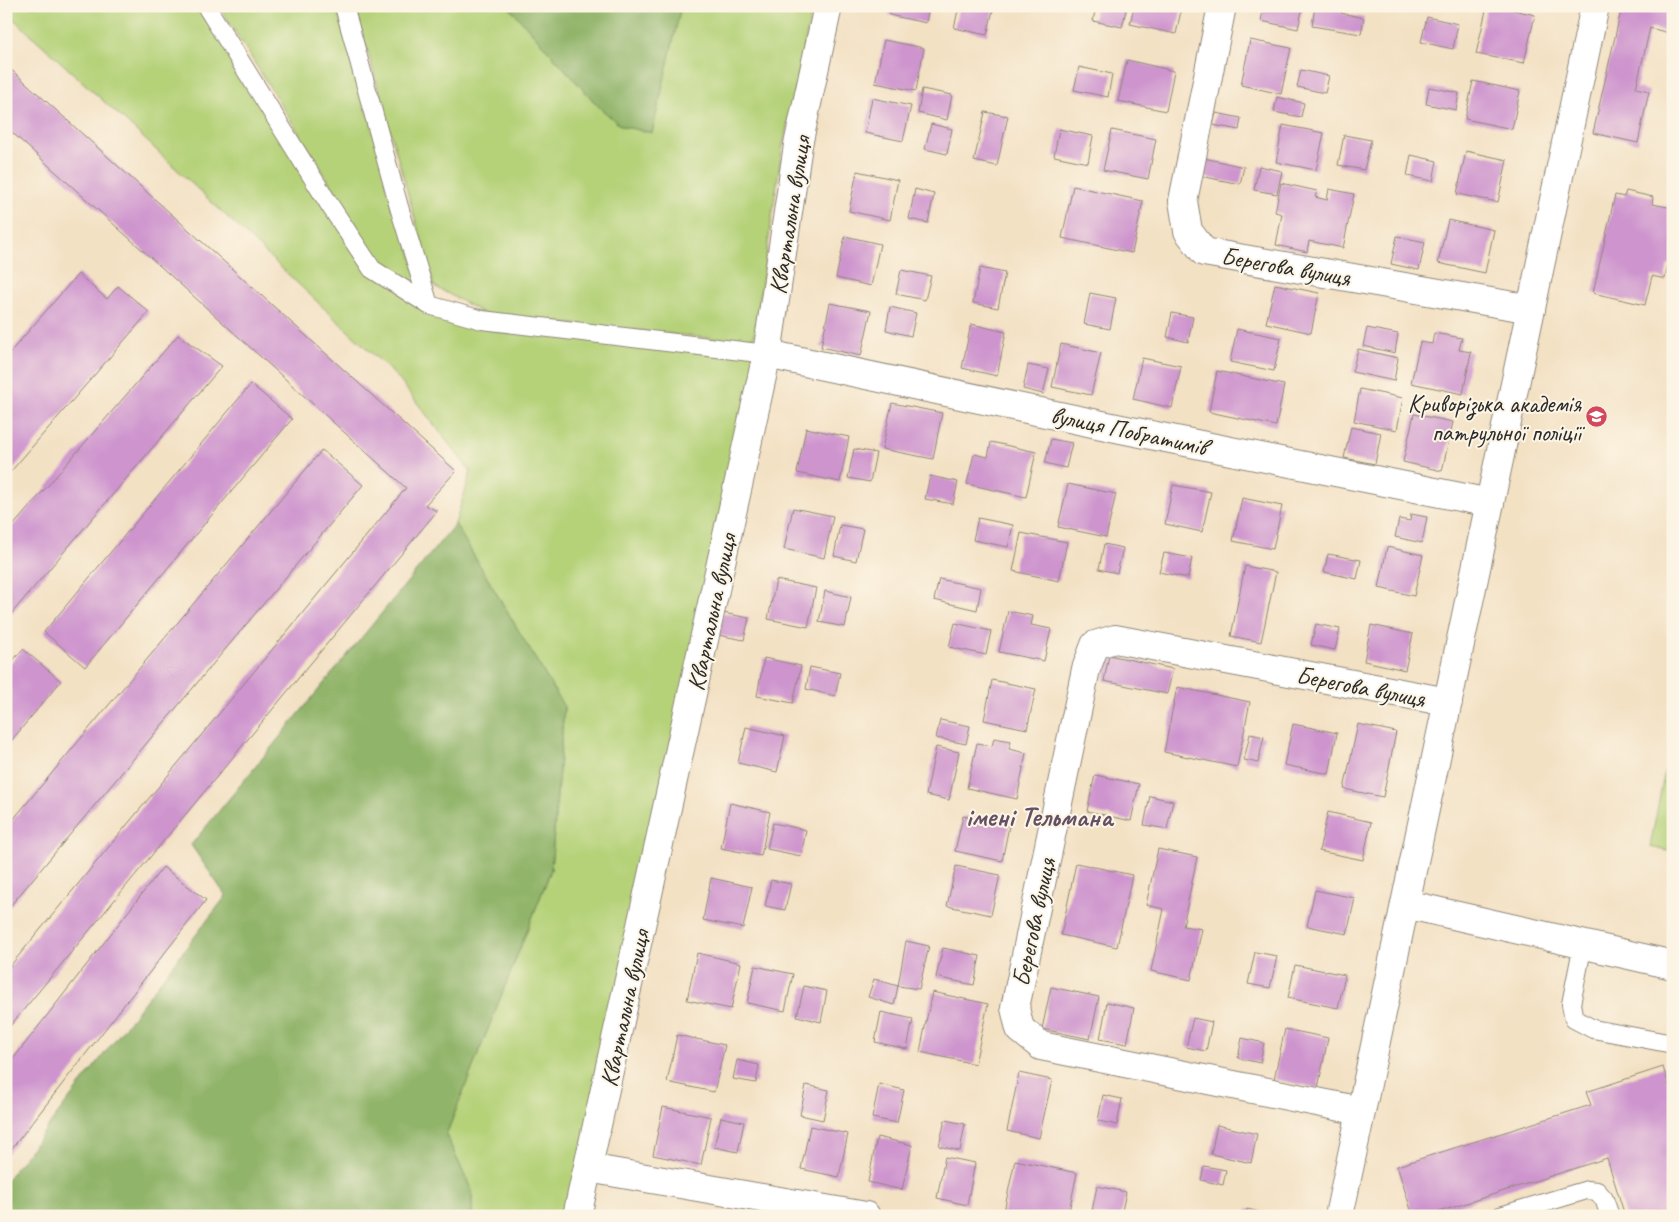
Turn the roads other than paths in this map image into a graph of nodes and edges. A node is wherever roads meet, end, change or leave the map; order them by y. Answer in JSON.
{"nodes":[{"id":1,"x":206,"y":6,"type":"edge"},
{"id":2,"x":344,"y":6,"type":"edge"},
{"id":3,"x":828,"y":6,"type":"edge"},
{"id":4,"x":1222,"y":6,"type":"edge"},
{"id":5,"x":1595,"y":6,"type":"edge"},
{"id":6,"x":429,"y":305,"type":"junction"},
{"id":7,"x":1531,"y":309,"type":"junction"},
{"id":8,"x":768,"y":354,"type":"junction"},
{"id":9,"x":1490,"y":503,"type":"junction"},
{"id":10,"x":1448,"y":702,"type":"junction"},
{"id":11,"x":1405,"y":904,"type":"junction"},
{"id":12,"x":1583,"y":944,"type":"junction"},
{"id":13,"x":1673,"y":965,"type":"edge"},
{"id":14,"x":1673,"y":1044,"type":"edge"},
{"id":15,"x":1361,"y":1111,"type":"junction"},
{"id":16,"x":588,"y":1168,"type":"junction"},
{"id":17,"x":578,"y":1216,"type":"edge"},
{"id":18,"x":866,"y":1216,"type":"edge"},
{"id":19,"x":1339,"y":1216,"type":"edge"},
{"id":20,"x":1500,"y":1216,"type":"edge"},
{"id":21,"x":1610,"y":1216,"type":"edge"}],
"edges":[{"from":1,"to":6,"type":"lane"},
{"from":2,"to":6,"type":"lane"},
{"from":3,"to":8,"type":"street","name":"Квартальна вулиця"},
{"from":4,"to":7,"type":"street","name":"Берегова вулиця"},
{"from":5,"to":7,"type":"street","name":"Берегова вулиця"},
{"from":6,"to":8,"type":"lane"},
{"from":7,"to":9,"type":"street","name":"Берегова вулиця"},
{"from":8,"to":9,"type":"street","name":"вулиця Побратимів"},
{"from":8,"to":16,"type":"street","name":"Квартальна вулиця"},
{"from":9,"to":10,"type":"street","name":"Берегова вулиця"},
{"from":10,"to":11,"type":"street","name":"Берегова вулиця"},
{"from":10,"to":15,"type":"street","name":"Берегова вулиця"},
{"from":11,"to":12,"type":"street"},
{"from":11,"to":15,"type":"street","name":"Берегова вулиця"},
{"from":12,"to":13,"type":"street"},
{"from":12,"to":14,"type":"lane"},
{"from":15,"to":19,"type":"street","name":"Берегова вулиця"},
{"from":16,"to":17,"type":"street","name":"Квартальна вулиця"},
{"from":16,"to":18,"type":"street"},
{"from":20,"to":21,"type":"lane"}]}
